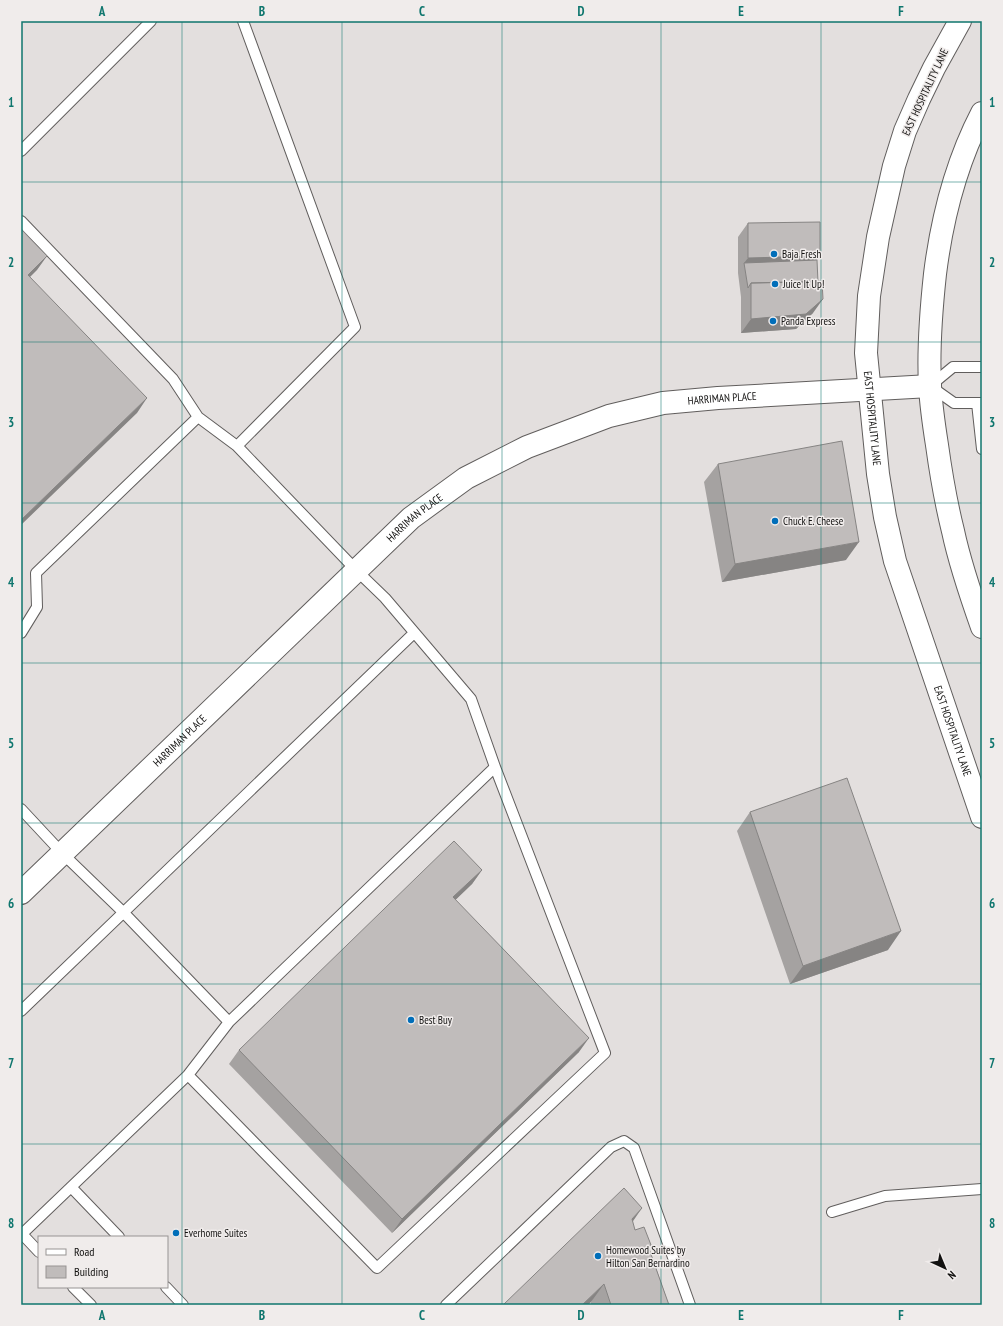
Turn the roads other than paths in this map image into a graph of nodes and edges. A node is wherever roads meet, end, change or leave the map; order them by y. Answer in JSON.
{"nodes":[{"id":1,"x":151,"y":21,"type":"edge"},
{"id":2,"x":243,"y":21,"type":"edge"},
{"id":3,"x":960,"y":21,"type":"edge"},
{"id":4,"x":982,"y":113,"type":"edge"},
{"id":5,"x":21,"y":151,"type":"edge"},
{"id":6,"x":21,"y":221,"type":"edge"},
{"id":7,"x":982,"y":367,"type":"edge"},
{"id":8,"x":930,"y":386,"type":"junction"},
{"id":9,"x":868,"y":389,"type":"junction"},
{"id":10,"x":979,"y":403,"type":"edge"},
{"id":11,"x":198,"y":417,"type":"junction"},
{"id":12,"x":237,"y":446,"type":"junction"},
{"id":13,"x":982,"y":449,"type":"edge"},
{"id":14,"x":357,"y":571,"type":"junction"},
{"id":15,"x":982,"y":627,"type":"edge"},
{"id":16,"x":21,"y":633,"type":"edge"},
{"id":17,"x":414,"y":633,"type":"junction"},
{"id":18,"x":495,"y":767,"type":"junction"},
{"id":19,"x":21,"y":808,"type":"edge"},
{"id":20,"x":982,"y":817,"type":"edge"},
{"id":21,"x":62,"y":853,"type":"junction"},
{"id":22,"x":21,"y":893,"type":"edge"},
{"id":23,"x":123,"y":912,"type":"junction"},
{"id":24,"x":21,"y":1011,"type":"edge"},
{"id":25,"x":229,"y":1022,"type":"junction"},
{"id":26,"x":188,"y":1075,"type":"junction"},
{"id":27,"x":71,"y":1187,"type":"junction"},
{"id":28,"x":982,"y":1189,"type":"edge"},
{"id":29,"x":832,"y":1212,"type":"dead end"},
{"id":30,"x":118,"y":1236,"type":"edge"},
{"id":31,"x":38,"y":1251,"type":"edge"},
{"id":32,"x":74,"y":1288,"type":"edge"},
{"id":33,"x":167,"y":1288,"type":"edge"},
{"id":34,"x":90,"y":1305,"type":"edge"},
{"id":35,"x":183,"y":1305,"type":"edge"},
{"id":36,"x":446,"y":1305,"type":"edge"},
{"id":37,"x":690,"y":1305,"type":"edge"}],
"edges":[{"from":1,"to":5,"type":"lane"},
{"from":2,"to":12,"type":"lane"},
{"from":3,"to":9,"type":"main road","name":"EAST HOSPITALITY LANE"},
{"from":4,"to":8,"type":"main road"},
{"from":6,"to":11,"type":"lane"},
{"from":7,"to":8,"type":"lane"},
{"from":8,"to":9,"type":"main road","name":"HARRIMAN PLACE"},
{"from":8,"to":10,"type":"lane"},
{"from":8,"to":15,"type":"main road"},
{"from":9,"to":14,"type":"main road","name":"HARRIMAN PLACE"},
{"from":9,"to":20,"type":"main road","name":"EAST HOSPITALITY LANE"},
{"from":10,"to":13,"type":"lane"},
{"from":11,"to":12,"type":"lane"},
{"from":11,"to":16,"type":"lane"},
{"from":12,"to":14,"type":"lane"},
{"from":14,"to":17,"type":"lane"},
{"from":14,"to":21,"type":"main road","name":"HARRIMAN PLACE"},
{"from":17,"to":18,"type":"lane"},
{"from":17,"to":23,"type":"lane"},
{"from":18,"to":25,"type":"lane"},
{"from":18,"to":26,"type":"lane"},
{"from":19,"to":21,"type":"lane"},
{"from":21,"to":22,"type":"main road","name":"HARRIMAN PLACE"},
{"from":21,"to":23,"type":"lane"},
{"from":23,"to":24,"type":"lane"},
{"from":23,"to":25,"type":"lane"},
{"from":25,"to":26,"type":"lane"},
{"from":26,"to":27,"type":"lane"},
{"from":27,"to":30,"type":"lane"},
{"from":27,"to":31,"type":"lane"},
{"from":28,"to":29,"type":"lane"},
{"from":32,"to":34,"type":"lane"},
{"from":33,"to":35,"type":"lane"},
{"from":36,"to":37,"type":"lane"}]}
